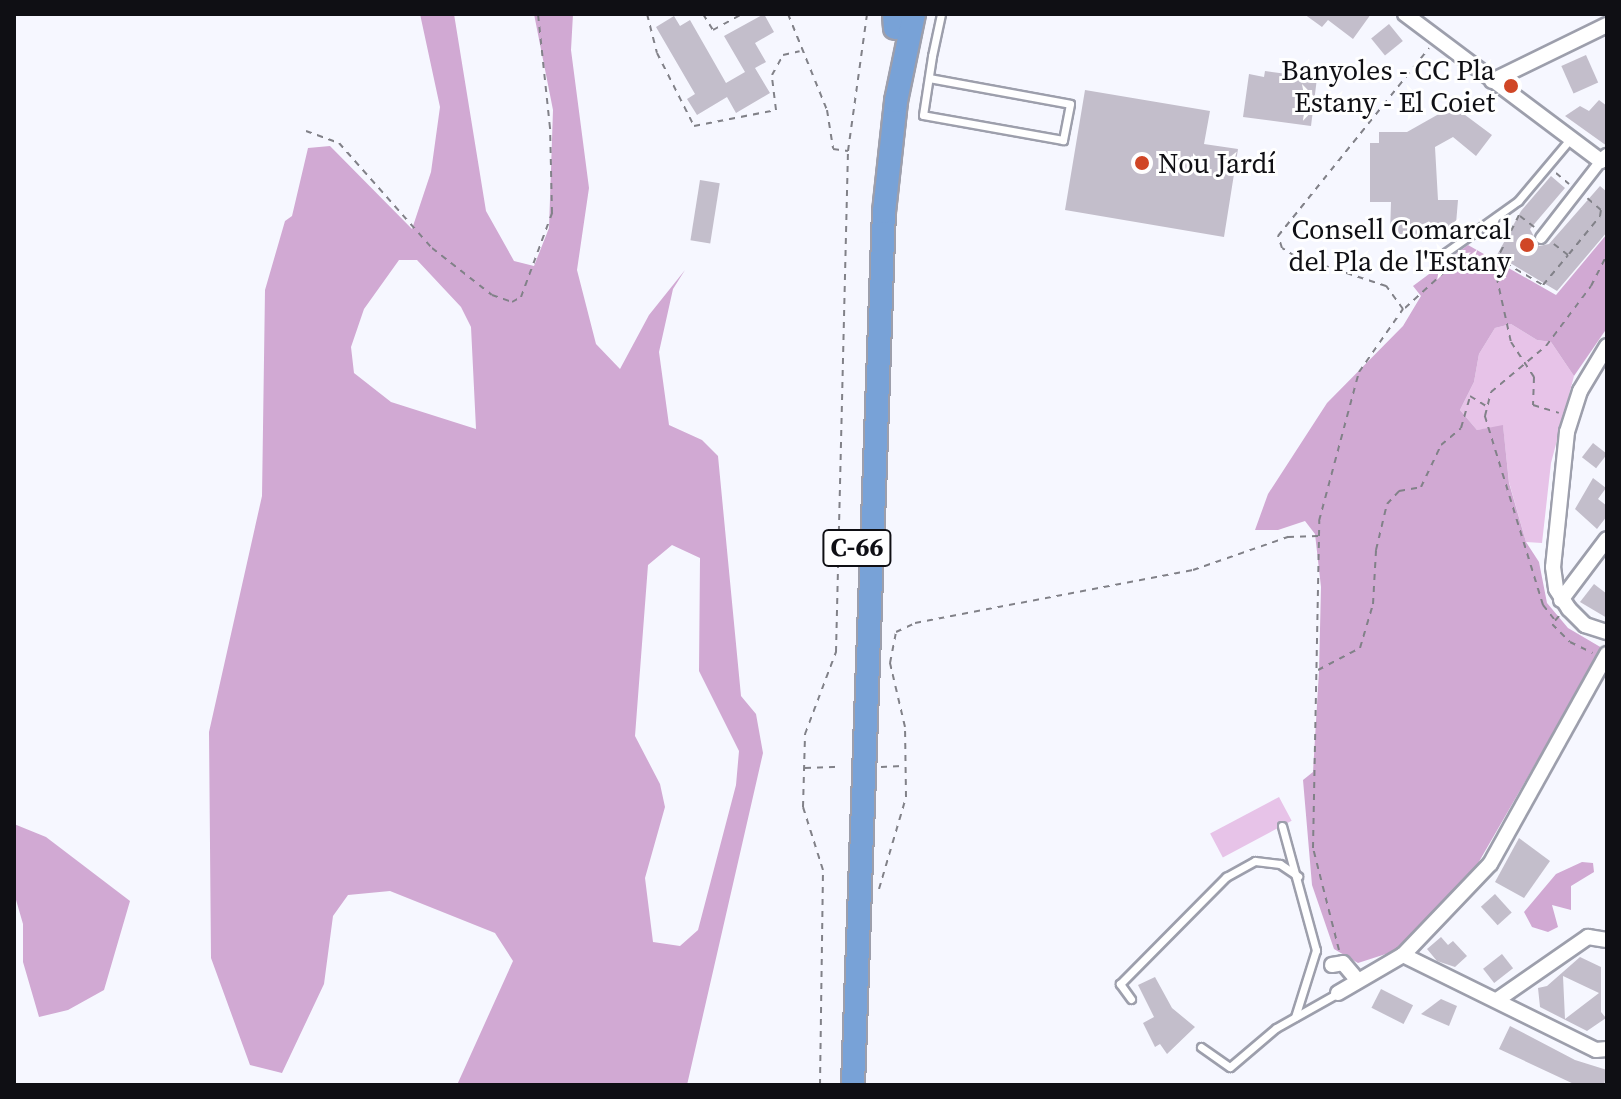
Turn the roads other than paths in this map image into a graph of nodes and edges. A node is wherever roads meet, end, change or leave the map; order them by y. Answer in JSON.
{"nodes":[{"id":1,"x":923,"y":14,"type":"edge"},
{"id":2,"x":941,"y":14,"type":"edge"},
{"id":3,"x":1405,"y":14,"type":"edge"},
{"id":4,"x":902,"y":21,"type":"edge"},
{"id":5,"x":1607,"y":25,"type":"edge"},
{"id":6,"x":929,"y":78,"type":"junction"},
{"id":7,"x":1492,"y":81,"type":"junction"},
{"id":8,"x":1571,"y":138,"type":"junction"},
{"id":9,"x":1604,"y":159,"type":"edge"},
{"id":10,"x":1541,"y":238,"type":"dead end"},
{"id":11,"x":1445,"y":253,"type":"dead end"},
{"id":12,"x":1607,"y":346,"type":"edge"},
{"id":13,"x":1607,"y":539,"type":"edge"},
{"id":14,"x":1565,"y":604,"type":"junction"},
{"id":15,"x":1607,"y":632,"type":"edge"},
{"id":16,"x":1606,"y":655,"type":"edge"},
{"id":17,"x":1282,"y":826,"type":"dead end"},
{"id":18,"x":1298,"y":876,"type":"junction"},
{"id":19,"x":1607,"y":940,"type":"edge"},
{"id":20,"x":1403,"y":955,"type":"junction"},
{"id":21,"x":1337,"y":964,"type":"road end"},
{"id":22,"x":1358,"y":981,"type":"junction"},
{"id":23,"x":1338,"y":993,"type":"joint"},
{"id":24,"x":1131,"y":999,"type":"dead end"},
{"id":25,"x":1497,"y":1000,"type":"junction"},
{"id":26,"x":1295,"y":1017,"type":"junction"},
{"id":27,"x":1201,"y":1047,"type":"dead end"},
{"id":28,"x":1607,"y":1049,"type":"edge"},
{"id":29,"x":839,"y":1085,"type":"edge"},
{"id":30,"x":853,"y":1085,"type":"edge"}],
"edges":[{"from":1,"to":4,"type":"highway"},
{"from":2,"to":6,"type":"lane"},
{"from":3,"to":7,"type":"street"},
{"from":4,"to":29,"type":"highway","number":"C-66"},
{"from":4,"to":30,"type":"highway","number":"C-66"},
{"from":5,"to":7,"type":"street"},
{"from":6,"to":6,"type":"lane"},
{"from":7,"to":8,"type":"street"},
{"from":8,"to":9,"type":"street"},
{"from":8,"to":11,"type":"lane"},
{"from":9,"to":10,"type":"street"},
{"from":12,"to":14,"type":"street"},
{"from":13,"to":14,"type":"street"},
{"from":14,"to":15,"type":"street"},
{"from":16,"to":20,"type":"street"},
{"from":17,"to":18,"type":"lane"},
{"from":18,"to":24,"type":"lane"},
{"from":18,"to":26,"type":"lane"},
{"from":19,"to":25,"type":"street"},
{"from":20,"to":22,"type":"street"},
{"from":20,"to":25,"type":"street"},
{"from":21,"to":22,"type":"street"},
{"from":22,"to":23,"type":"street"},
{"from":23,"to":26,"type":"lane"},
{"from":25,"to":28,"type":"street"},
{"from":26,"to":27,"type":"lane"}]}
